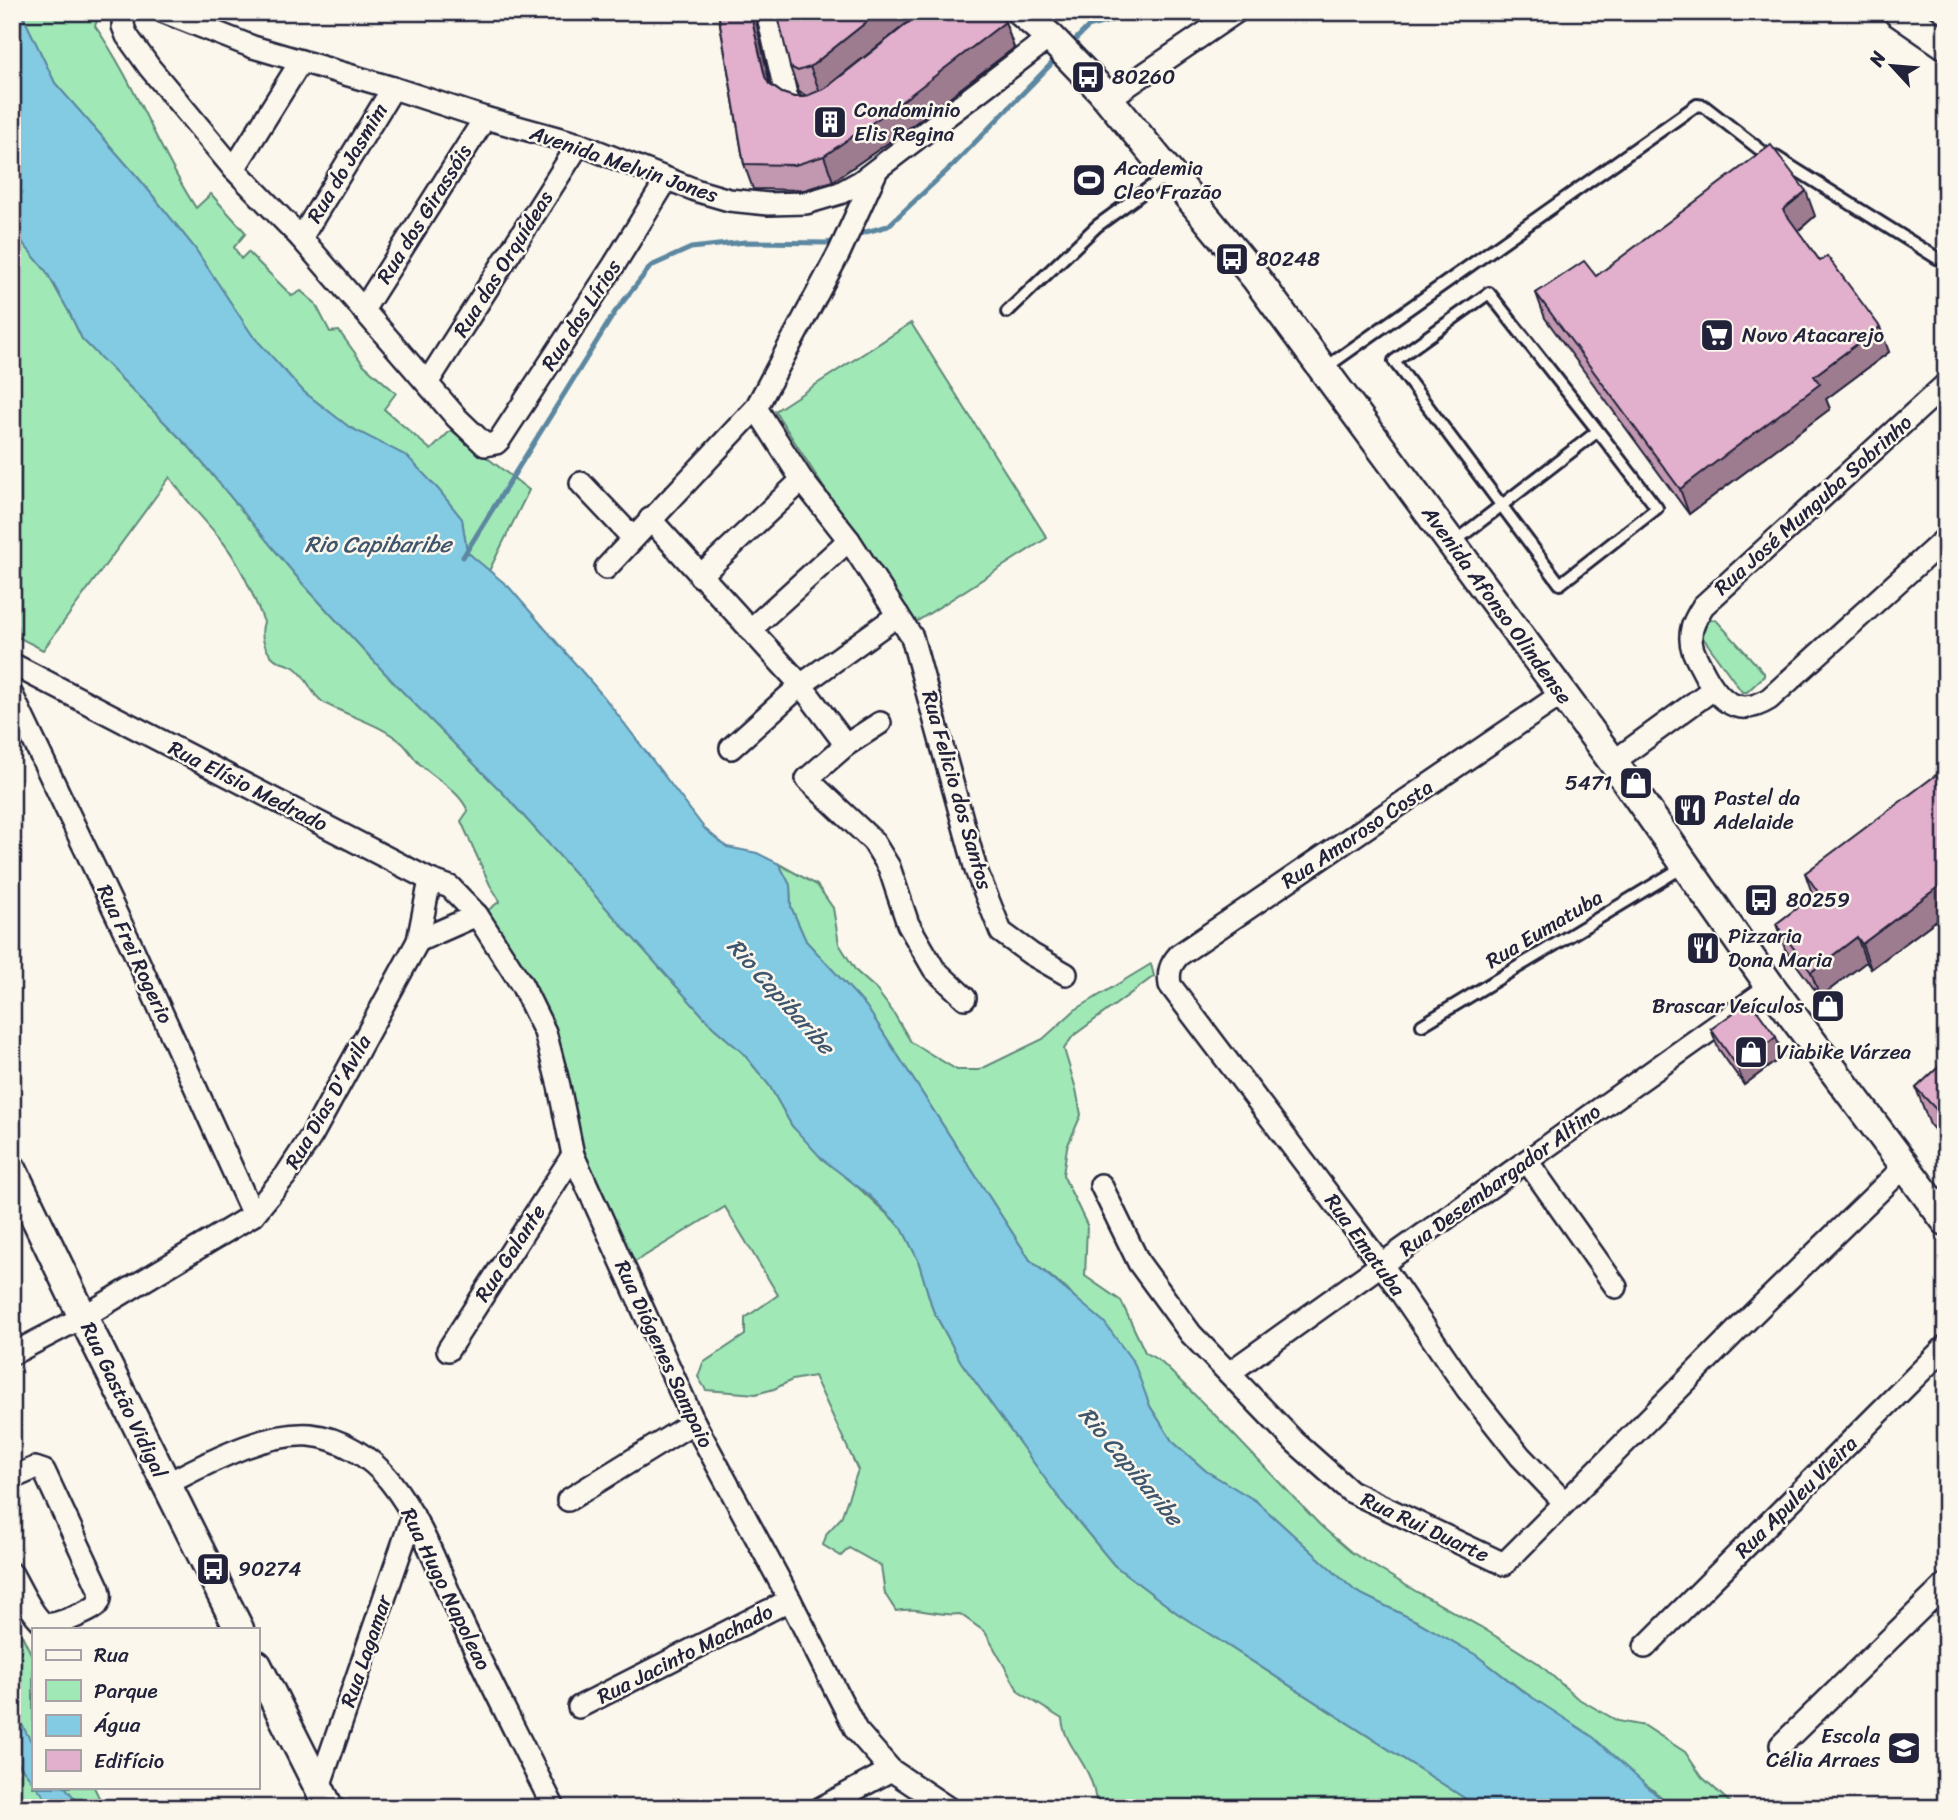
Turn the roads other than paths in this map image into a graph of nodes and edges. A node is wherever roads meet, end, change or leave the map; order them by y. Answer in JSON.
{"nodes":[{"id":1,"x":124,"y":12,"type":"edge"},
{"id":2,"x":163,"y":12,"type":"edge"},
{"id":3,"x":767,"y":12,"type":"edge"},
{"id":4,"x":1021,"y":12,"type":"edge"},
{"id":5,"x":1236,"y":12,"type":"edge"},
{"id":6,"x":1898,"y":12,"type":"edge"},
{"id":7,"x":1946,"y":45,"type":"edge"},
{"id":8,"x":1059,"y":46,"type":"junction"},
{"id":9,"x":301,"y":61,"type":"junction"},
{"id":10,"x":393,"y":88,"type":"junction"},
{"id":11,"x":1108,"y":99,"type":"junction"},
{"id":12,"x":827,"y":103,"type":"edge"},
{"id":13,"x":485,"y":118,"type":"junction"},
{"id":14,"x":579,"y":144,"type":"junction"},
{"id":15,"x":234,"y":169,"type":"junction"},
{"id":16,"x":877,"y":171,"type":"junction"},
{"id":17,"x":1170,"y":172,"type":"junction"},
{"id":18,"x":667,"y":179,"type":"junction"},
{"id":19,"x":301,"y":238,"type":"junction"},
{"id":20,"x":1937,"y":258,"type":"dead end"},
{"id":21,"x":363,"y":310,"type":"junction"},
{"id":22,"x":1007,"y":312,"type":"dead end"},
{"id":23,"x":1323,"y":370,"type":"junction"},
{"id":24,"x":427,"y":383,"type":"junction"},
{"id":25,"x":1946,"y":384,"type":"edge"},
{"id":26,"x":756,"y":408,"type":"junction"},
{"id":27,"x":1598,"y":431,"type":"junction"},
{"id":28,"x":802,"y":480,"type":"junction"},
{"id":29,"x":581,"y":483,"type":"dead end"},
{"id":30,"x":1501,"y":505,"type":"junction"},
{"id":31,"x":650,"y":519,"type":"junction"},
{"id":32,"x":633,"y":538,"type":"junction"},
{"id":33,"x":1946,"y":538,"type":"edge"},
{"id":34,"x":849,"y":540,"type":"junction"},
{"id":35,"x":1451,"y":544,"type":"junction"},
{"id":36,"x":606,"y":568,"type":"dead end"},
{"id":37,"x":700,"y":576,"type":"junction"},
{"id":38,"x":898,"y":615,"type":"junction"},
{"id":39,"x":750,"y":630,"type":"junction"},
{"id":40,"x":12,"y":664,"type":"edge"},
{"id":41,"x":801,"y":685,"type":"junction"},
{"id":42,"x":1712,"y":690,"type":"junction"},
{"id":43,"x":1562,"y":694,"type":"junction"},
{"id":44,"x":12,"y":695,"type":"edge"},
{"id":45,"x":880,"y":723,"type":"dead end"},
{"id":46,"x":846,"y":745,"type":"junction"},
{"id":47,"x":731,"y":748,"type":"dead end"},
{"id":48,"x":1613,"y":762,"type":"junction"},
{"id":49,"x":1686,"y":866,"type":"junction"},
{"id":50,"x":430,"y":880,"type":"junction"},
{"id":51,"x":477,"y":915,"type":"junction"},
{"id":52,"x":418,"y":941,"type":"junction"},
{"id":53,"x":1066,"y":974,"type":"dead end"},
{"id":54,"x":1170,"y":985,"type":"joint"},
{"id":55,"x":1771,"y":987,"type":"junction"},
{"id":56,"x":965,"y":998,"type":"dead end"},
{"id":57,"x":1422,"y":1025,"type":"dead end"},
{"id":58,"x":573,"y":1155,"type":"junction"},
{"id":59,"x":1527,"y":1161,"type":"junction"},
{"id":60,"x":1904,"y":1167,"type":"junction"},
{"id":61,"x":12,"y":1169,"type":"edge"},
{"id":62,"x":1101,"y":1185,"type":"dead end"},
{"id":63,"x":253,"y":1215,"type":"junction"},
{"id":64,"x":1945,"y":1217,"type":"edge"},
{"id":65,"x":1382,"y":1265,"type":"junction"},
{"id":66,"x":1616,"y":1287,"type":"dead end"},
{"id":67,"x":83,"y":1317,"type":"junction"},
{"id":68,"x":1946,"y":1346,"type":"edge"},
{"id":69,"x":448,"y":1350,"type":"dead end"},
{"id":70,"x":12,"y":1354,"type":"edge"},
{"id":71,"x":1229,"y":1373,"type":"junction"},
{"id":72,"x":694,"y":1422,"type":"junction"},
{"id":73,"x":12,"y":1478,"type":"edge"},
{"id":74,"x":166,"y":1484,"type":"junction"},
{"id":75,"x":568,"y":1500,"type":"dead end"},
{"id":76,"x":1564,"y":1502,"type":"junction"},
{"id":77,"x":413,"y":1516,"type":"junction"},
{"id":78,"x":12,"y":1574,"type":"edge"},
{"id":79,"x":1946,"y":1584,"type":"edge"},
{"id":80,"x":790,"y":1600,"type":"junction"},
{"id":81,"x":238,"y":1628,"type":"edge"},
{"id":82,"x":1645,"y":1647,"type":"dead end"},
{"id":83,"x":259,"y":1669,"type":"edge"},
{"id":84,"x":579,"y":1707,"type":"dead end"},
{"id":85,"x":1781,"y":1745,"type":"dead end"},
{"id":86,"x":891,"y":1770,"type":"junction"},
{"id":87,"x":324,"y":1798,"type":"edge"},
{"id":88,"x":554,"y":1808,"type":"edge"},
{"id":89,"x":821,"y":1808,"type":"edge"},
{"id":90,"x":948,"y":1808,"type":"edge"}],
"edges":[{"from":1,"to":15,"type":"street"},
{"from":2,"to":9,"type":"street","name":"Avenida Melvin Jones"},
{"from":3,"to":12,"type":"street"},
{"from":4,"to":8,"type":"main road","name":"Avenida Afonso Olindense"},
{"from":5,"to":11,"type":"street"},
{"from":6,"to":7,"type":"main road"},
{"from":8,"to":11,"type":"main road","name":"Avenida Afonso Olindense"},
{"from":8,"to":16,"type":"street","name":"Avenida Melvin Jones"},
{"from":9,"to":10,"type":"street","name":"Avenida Melvin Jones"},
{"from":9,"to":15,"type":"street"},
{"from":10,"to":13,"type":"street","name":"Avenida Melvin Jones"},
{"from":10,"to":19,"type":"street","name":"Rua do Jasmim"},
{"from":11,"to":17,"type":"main road","name":"Avenida Afonso Olindense"},
{"from":13,"to":14,"type":"street","name":"Avenida Melvin Jones"},
{"from":13,"to":21,"type":"street","name":"Rua dos Girassóis"},
{"from":14,"to":18,"type":"street","name":"Avenida Melvin Jones"},
{"from":14,"to":24,"type":"street","name":"Rua das Orquídeas"},
{"from":15,"to":19,"type":"street"},
{"from":16,"to":18,"type":"street","name":"Avenida Melvin Jones"},
{"from":16,"to":26,"type":"street"},
{"from":17,"to":22,"type":"lane"},
{"from":17,"to":23,"type":"main road","name":"Avenida Afonso Olindense"},
{"from":18,"to":24,"type":"street","name":"Rua dos Lírios"},
{"from":19,"to":21,"type":"street"},
{"from":20,"to":23,"type":"lane"},
{"from":21,"to":24,"type":"street"},
{"from":23,"to":35,"type":"main road","name":"Avenida Afonso Olindense"},
{"from":25,"to":42,"type":"street","name":"Rua José Munguba Sobrinho"},
{"from":26,"to":28,"type":"street","name":"Rua Felicio dos Santos"},
{"from":26,"to":31,"type":"street"},
{"from":27,"to":30,"type":"lane"},
{"from":27,"to":30,"type":"lane"},
{"from":27,"to":30,"type":"lane"},
{"from":28,"to":34,"type":"street","name":"Rua Felicio dos Santos"},
{"from":28,"to":37,"type":"street"},
{"from":29,"to":32,"type":"street"},
{"from":30,"to":35,"type":"lane"},
{"from":31,"to":32,"type":"street"},
{"from":31,"to":37,"type":"street"},
{"from":32,"to":36,"type":"street"},
{"from":33,"to":42,"type":"street"},
{"from":34,"to":38,"type":"street","name":"Rua Felicio dos Santos"},
{"from":34,"to":39,"type":"street"},
{"from":35,"to":43,"type":"main road","name":"Avenida Afonso Olindense"},
{"from":37,"to":39,"type":"street"},
{"from":38,"to":41,"type":"street"},
{"from":38,"to":53,"type":"street","name":"Rua Felicio dos Santos"},
{"from":39,"to":41,"type":"street"},
{"from":40,"to":50,"type":"street","name":"Rua Elísio Medrado"},
{"from":41,"to":46,"type":"street"},
{"from":41,"to":47,"type":"street"},
{"from":42,"to":48,"type":"street"},
{"from":43,"to":48,"type":"main road","name":"Avenida Afonso Olindense"},
{"from":43,"to":54,"type":"street","name":"Rua Amoroso Costa"},
{"from":44,"to":63,"type":"street","name":"Rua Frei Rogerio"},
{"from":45,"to":46,"type":"street"},
{"from":46,"to":56,"type":"street"},
{"from":48,"to":49,"type":"main road","name":"Avenida Afonso Olindense"},
{"from":49,"to":55,"type":"main road","name":"Avenida Afonso Olindense"},
{"from":49,"to":57,"type":"lane","name":"Rua Eumatuba"},
{"from":50,"to":51,"type":"street","name":"Rua Elísio Medrado"},
{"from":50,"to":52,"type":"street","name":"Rua Dias D'Avila"},
{"from":51,"to":52,"type":"street"},
{"from":51,"to":58,"type":"street","name":"Rua Diógenes Sampaio"},
{"from":52,"to":63,"type":"street","name":"Rua Dias D'Avila"},
{"from":54,"to":65,"type":"street","name":"Rua Ematuba"},
{"from":55,"to":59,"type":"street","name":"Rua Desembargador Altino"},
{"from":55,"to":60,"type":"main road","name":"Avenida Afonso Olindense"},
{"from":58,"to":69,"type":"street","name":"Rua Galante"},
{"from":58,"to":72,"type":"street","name":"Rua Diógenes Sampaio"},
{"from":59,"to":65,"type":"street","name":"Rua Desembargador Altino"},
{"from":59,"to":66,"type":"street"},
{"from":60,"to":64,"type":"main road","name":"Avenida Afonso Olindense"},
{"from":60,"to":76,"type":"street","name":"Rua Rui Duarte"},
{"from":61,"to":67,"type":"main road","name":"Rua Gastão Vidigal"},
{"from":62,"to":71,"type":"street","name":"Rua Rui Duarte"},
{"from":63,"to":67,"type":"street","name":"Rua Dias D'Avila"},
{"from":65,"to":71,"type":"street","name":"Rua Desembargador Altino"},
{"from":65,"to":76,"type":"street","name":"Rua Ematuba"},
{"from":67,"to":70,"type":"street","name":"Rua Dias D'Avila"},
{"from":67,"to":74,"type":"main road","name":"Rua Gastão Vidigal"},
{"from":68,"to":82,"type":"street","name":"Rua Apuleu Vieira"},
{"from":71,"to":76,"type":"street","name":"Rua Rui Duarte"},
{"from":72,"to":75,"type":"street"},
{"from":72,"to":80,"type":"street","name":"Rua Diógenes Sampaio"},
{"from":73,"to":78,"type":"street"},
{"from":74,"to":77,"type":"street","name":"Rua Hugo Napoleao"},
{"from":74,"to":81,"type":"main road","name":"Rua Gastão Vidigal"},
{"from":77,"to":87,"type":"street","name":"Rua Lagamar"},
{"from":77,"to":88,"type":"street","name":"Rua Hugo Napoleao"},
{"from":79,"to":85,"type":"street"},
{"from":80,"to":84,"type":"street","name":"Rua Jacinto Machado"},
{"from":80,"to":86,"type":"street","name":"Rua Diógenes Sampaio"},
{"from":83,"to":87,"type":"main road"},
{"from":86,"to":89,"type":"street"},
{"from":86,"to":90,"type":"street","name":"Rua Diógenes Sampaio"}]}
